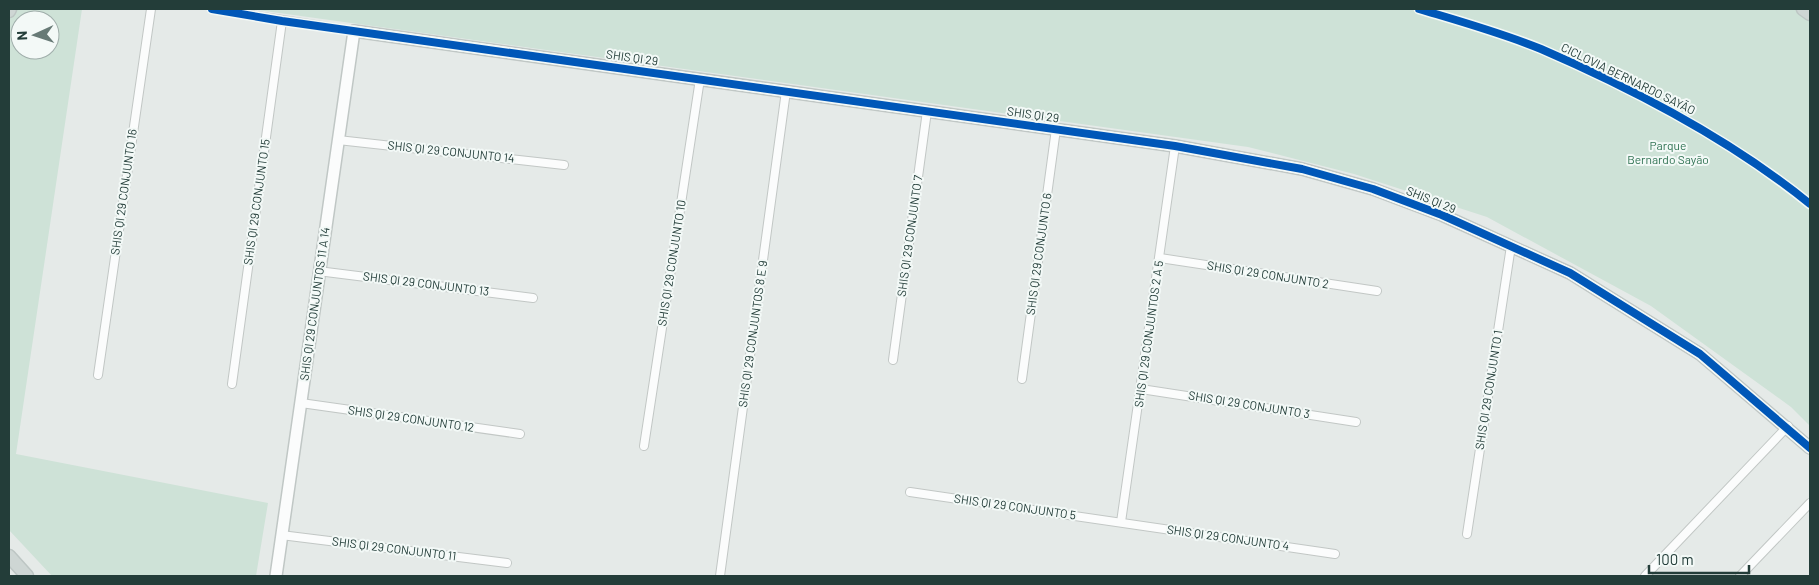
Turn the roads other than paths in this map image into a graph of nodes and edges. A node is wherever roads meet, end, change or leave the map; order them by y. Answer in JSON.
{"nodes":[{"id":1,"x":151,"y":9,"type":"edge"},
{"id":2,"x":212,"y":9,"type":"edge"},
{"id":3,"x":1803,"y":9,"type":"edge"},
{"id":4,"x":1810,"y":14,"type":"edge"},
{"id":5,"x":282,"y":21,"type":"junction"},
{"id":6,"x":354,"y":31,"type":"junction"},
{"id":7,"x":700,"y":79,"type":"junction"},
{"id":8,"x":786,"y":91,"type":"junction"},
{"id":9,"x":926,"y":111,"type":"junction"},
{"id":10,"x":1056,"y":129,"type":"junction"},
{"id":11,"x":338,"y":140,"type":"junction"},
{"id":12,"x":1175,"y":146,"type":"junction"},
{"id":13,"x":564,"y":165,"type":"dead end"},
{"id":14,"x":1511,"y":246,"type":"junction"},
{"id":15,"x":1160,"y":258,"type":"junction"},
{"id":16,"x":318,"y":271,"type":"junction"},
{"id":17,"x":1376,"y":291,"type":"dead end"},
{"id":18,"x":533,"y":298,"type":"dead end"},
{"id":19,"x":893,"y":360,"type":"dead end"},
{"id":20,"x":98,"y":375,"type":"dead end"},
{"id":21,"x":1022,"y":379,"type":"dead end"},
{"id":22,"x":232,"y":384,"type":"dead end"},
{"id":23,"x":1141,"y":389,"type":"junction"},
{"id":24,"x":301,"y":403,"type":"junction"},
{"id":25,"x":1356,"y":422,"type":"dead end"},
{"id":26,"x":1788,"y":426,"type":"junction"},
{"id":27,"x":520,"y":434,"type":"dead end"},
{"id":28,"x":644,"y":446,"type":"dead end"},
{"id":29,"x":1810,"y":448,"type":"edge"},
{"id":30,"x":910,"y":492,"type":"dead end"},
{"id":31,"x":1810,"y":503,"type":"edge"},
{"id":32,"x":1121,"y":522,"type":"junction"},
{"id":33,"x":1467,"y":534,"type":"dead end"},
{"id":34,"x":282,"y":535,"type":"junction"},
{"id":35,"x":1335,"y":554,"type":"dead end"},
{"id":36,"x":9,"y":556,"type":"edge"},
{"id":37,"x":507,"y":563,"type":"dead end"},
{"id":38,"x":27,"y":576,"type":"edge"},
{"id":39,"x":276,"y":576,"type":"edge"},
{"id":40,"x":720,"y":576,"type":"edge"},
{"id":41,"x":1645,"y":576,"type":"edge"},
{"id":42,"x":1740,"y":576,"type":"edge"}],
"edges":[{"from":1,"to":20,"type":"street","name":"SHIS QI 29 CONJUNTO 16"},
{"from":2,"to":5,"type":"street","name":"SHIS QI 29"},
{"from":3,"to":4,"type":"main road"},
{"from":5,"to":6,"type":"street","name":"SHIS QI 29"},
{"from":5,"to":22,"type":"street","name":"SHIS QI 29 CONJUNTO 15"},
{"from":6,"to":7,"type":"street","name":"SHIS QI 29"},
{"from":6,"to":11,"type":"street","name":"SHIS QI 29 CONJUNTOS 11 A 14"},
{"from":7,"to":8,"type":"street","name":"SHIS QI 29"},
{"from":7,"to":28,"type":"street","name":"SHIS QI 29 CONJUNTO 10"},
{"from":8,"to":9,"type":"street","name":"SHIS QI 29"},
{"from":8,"to":40,"type":"street","name":"SHIS QI 29 CONJUNTOS 8 E 9"},
{"from":9,"to":10,"type":"street","name":"SHIS QI 29"},
{"from":9,"to":19,"type":"street","name":"SHIS QI 29 CONJUNTO 7"},
{"from":10,"to":12,"type":"street","name":"SHIS QI 29"},
{"from":10,"to":21,"type":"street","name":"SHIS QI 29 CONJUNTO 6"},
{"from":11,"to":13,"type":"street","name":"SHIS QI 29 CONJUNTO 14"},
{"from":11,"to":16,"type":"street","name":"SHIS QI 29 CONJUNTOS 11 A 14"},
{"from":12,"to":14,"type":"street","name":"SHIS QI 29"},
{"from":12,"to":15,"type":"street","name":"SHIS QI 29 CONJUNTOS 2 A 5"},
{"from":14,"to":26,"type":"street","name":"SHIS QI 29"},
{"from":14,"to":33,"type":"street","name":"SHIS QI 29 CONJUNTO 1"},
{"from":15,"to":17,"type":"street","name":"SHIS QI 29 CONJUNTO 2"},
{"from":15,"to":23,"type":"street","name":"SHIS QI 29 CONJUNTOS 2 A 5"},
{"from":16,"to":18,"type":"street","name":"SHIS QI 29 CONJUNTO 13"},
{"from":16,"to":24,"type":"street","name":"SHIS QI 29 CONJUNTOS 11 A 14"},
{"from":23,"to":25,"type":"street","name":"SHIS QI 29 CONJUNTO 3"},
{"from":23,"to":32,"type":"street","name":"SHIS QI 29 CONJUNTOS 2 A 5"},
{"from":24,"to":27,"type":"street","name":"SHIS QI 29 CONJUNTO 12"},
{"from":24,"to":34,"type":"street","name":"SHIS QI 29 CONJUNTOS 11 A 14"},
{"from":26,"to":29,"type":"street","name":"SHIS QI 29"},
{"from":26,"to":41,"type":"street"},
{"from":30,"to":32,"type":"street","name":"SHIS QI 29 CONJUNTO 5"},
{"from":31,"to":42,"type":"street"},
{"from":32,"to":35,"type":"street","name":"SHIS QI 29 CONJUNTO 4"},
{"from":34,"to":37,"type":"street","name":"SHIS QI 29 CONJUNTO 11"},
{"from":34,"to":39,"type":"street","name":"SHIS QI 29 CONJUNTOS 11 A 14"},
{"from":36,"to":38,"type":"main road"}]}
